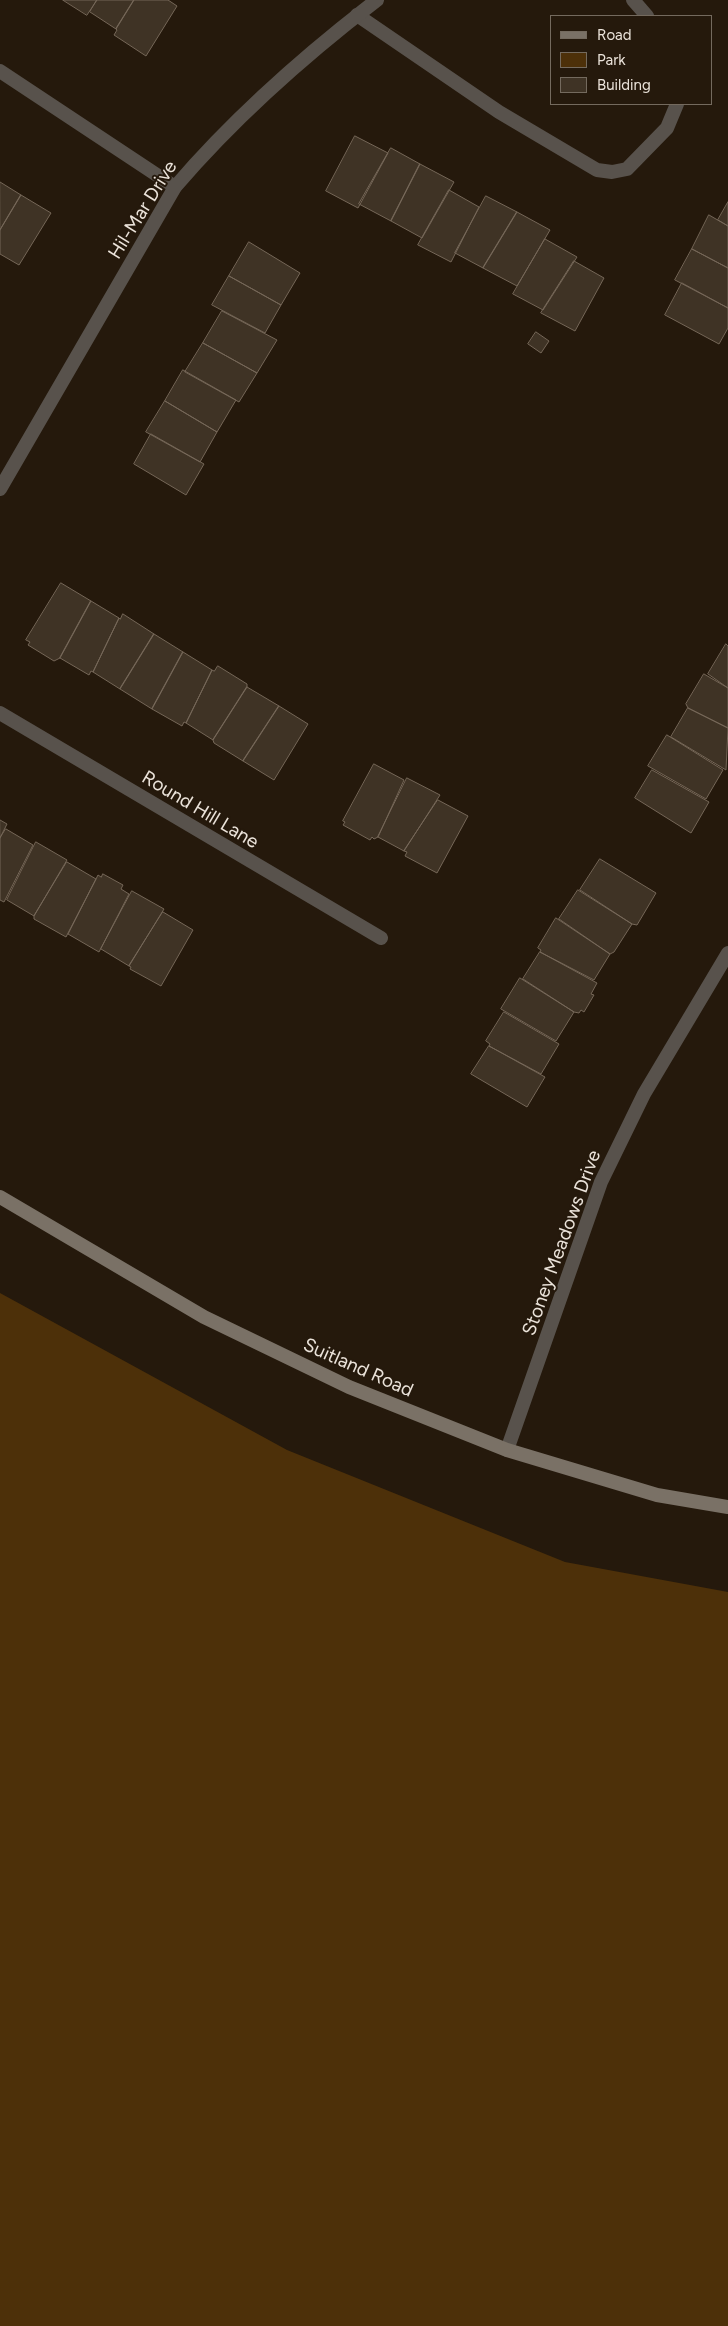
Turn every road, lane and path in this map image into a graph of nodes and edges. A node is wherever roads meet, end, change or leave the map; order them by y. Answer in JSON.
{"nodes":[{"id":1,"x":377,"y":0,"type":"edge"},
{"id":2,"x":633,"y":0,"type":"edge"},
{"id":3,"x":646,"y":15,"type":"edge"},
{"id":4,"x":357,"y":16,"type":"junction"},
{"id":5,"x":0,"y":71,"type":"edge"},
{"id":6,"x":676,"y":105,"type":"edge"},
{"id":7,"x":176,"y":187,"type":"junction"},
{"id":8,"x":0,"y":489,"type":"edge"},
{"id":9,"x":0,"y":713,"type":"edge"},
{"id":10,"x":381,"y":938,"type":"dead end"},
{"id":11,"x":728,"y":953,"type":"edge"},
{"id":12,"x":0,"y":1197,"type":"edge"},
{"id":13,"x":506,"y":1450,"type":"junction"},
{"id":14,"x":728,"y":1508,"type":"edge"}],
"edges":[{"from":1,"to":4,"type":"street","name":"Hil-Mar Drive"},
{"from":2,"to":3,"type":"street"},
{"from":4,"to":6,"type":"street"},
{"from":4,"to":7,"type":"street","name":"Hil-Mar Drive"},
{"from":5,"to":7,"type":"street"},
{"from":7,"to":8,"type":"street","name":"Hil-Mar Drive"},
{"from":9,"to":10,"type":"street","name":"Round Hill Lane"},
{"from":11,"to":13,"type":"street","name":"Stoney Meadows Drive"},
{"from":12,"to":13,"type":"main road","name":"Suitland Road"},
{"from":13,"to":14,"type":"main road","name":"Suitland Road"}]}
